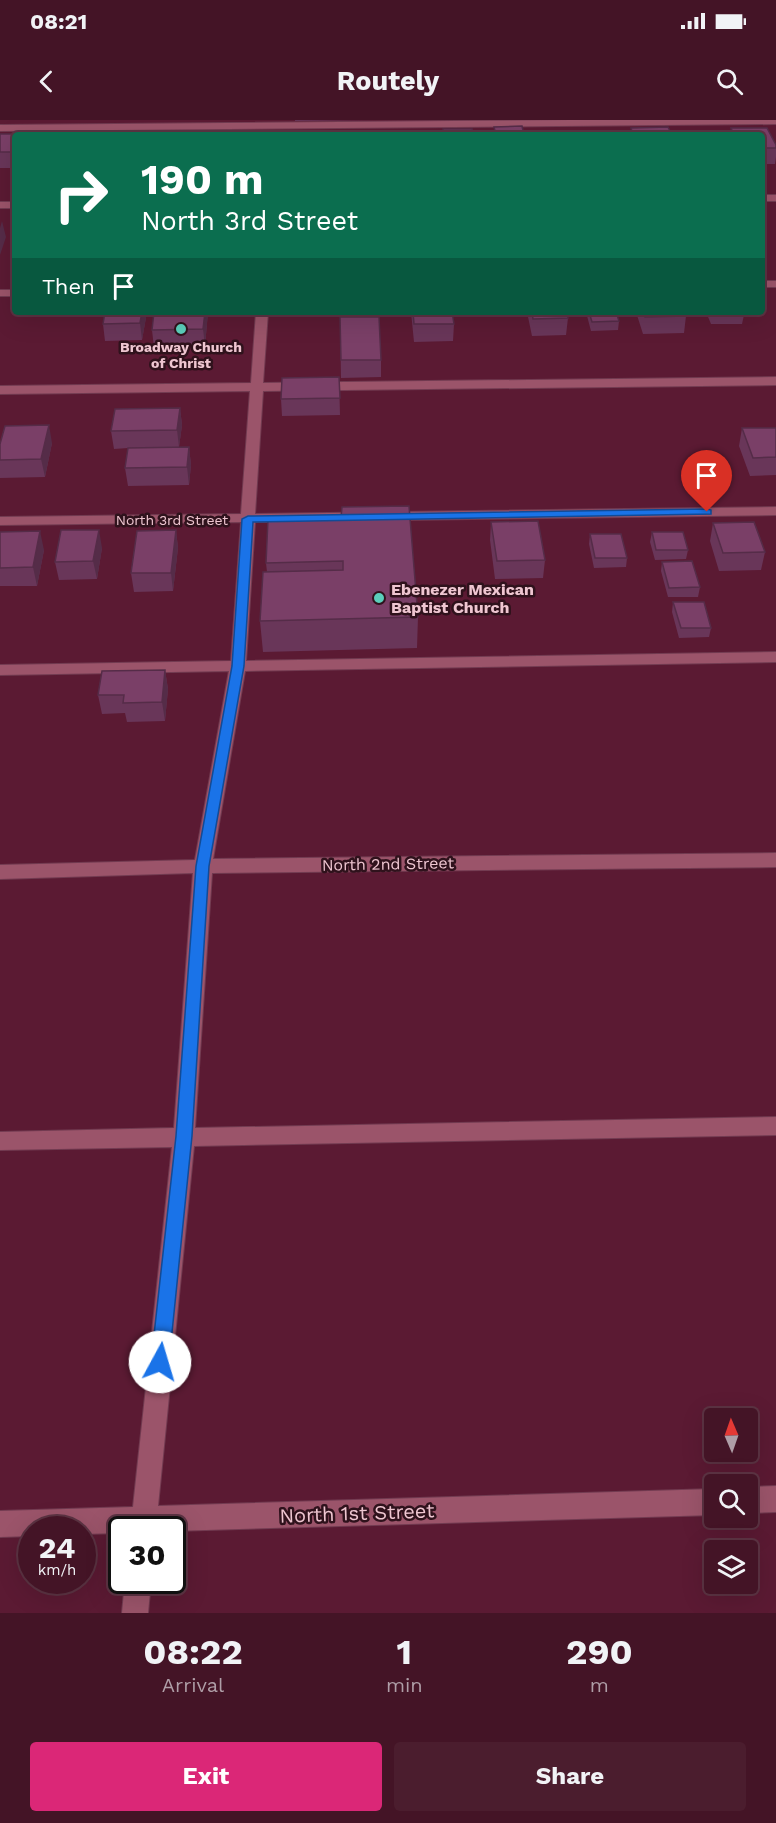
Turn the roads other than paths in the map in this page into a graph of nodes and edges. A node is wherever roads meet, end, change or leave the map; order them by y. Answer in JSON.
{"nodes":[{"id":1,"x":776,"y":121,"type":"edge"},
{"id":2,"x":275,"y":126,"type":"edge"},
{"id":3,"x":0,"y":129,"type":"edge"},
{"id":4,"x":262,"y":315,"type":"edge"},
{"id":5,"x":776,"y":381,"type":"edge"},
{"id":6,"x":257,"y":388,"type":"junction"},
{"id":7,"x":0,"y":390,"type":"edge"},
{"id":8,"x":776,"y":511,"type":"edge"},
{"id":9,"x":248,"y":519,"type":"junction"},
{"id":10,"x":0,"y":521,"type":"edge"},
{"id":11,"x":776,"y":657,"type":"edge"},
{"id":12,"x":238,"y":666,"type":"junction"},
{"id":13,"x":0,"y":670,"type":"edge"},
{"id":14,"x":776,"y":860,"type":"edge"},
{"id":15,"x":203,"y":866,"type":"junction"},
{"id":16,"x":0,"y":872,"type":"edge"},
{"id":17,"x":776,"y":1126,"type":"edge"},
{"id":18,"x":184,"y":1136,"type":"junction"},
{"id":19,"x":0,"y":1141,"type":"edge"},
{"id":20,"x":776,"y":1499,"type":"edge"},
{"id":21,"x":758,"y":1500,"type":"edge"},
{"id":22,"x":704,"y":1502,"type":"edge"},
{"id":23,"x":144,"y":1516,"type":"edge"},
{"id":24,"x":186,"y":1523,"type":"edge"},
{"id":25,"x":0,"y":1524,"type":"edge"},
{"id":26,"x":108,"y":1525,"type":"edge"},
{"id":27,"x":137,"y":1594,"type":"edge"},
{"id":28,"x":135,"y":1613,"type":"edge"}],
"edges":[{"from":1,"to":2,"type":"street"},
{"from":2,"to":3,"type":"street"},
{"from":4,"to":6,"type":"street"},
{"from":5,"to":6,"type":"street"},
{"from":6,"to":7,"type":"street"},
{"from":6,"to":9,"type":"street"},
{"from":8,"to":9,"type":"street","name":"North 3rd Street"},
{"from":9,"to":10,"type":"street","name":"North 3rd Street"},
{"from":9,"to":12,"type":"street"},
{"from":11,"to":12,"type":"street"},
{"from":12,"to":13,"type":"street"},
{"from":12,"to":15,"type":"street"},
{"from":14,"to":15,"type":"street","name":"North 2nd Street"},
{"from":15,"to":16,"type":"street","name":"North 2nd Street"},
{"from":15,"to":18,"type":"street"},
{"from":17,"to":18,"type":"street"},
{"from":18,"to":19,"type":"street"},
{"from":18,"to":23,"type":"street"},
{"from":20,"to":21,"type":"street"},
{"from":22,"to":24,"type":"street","name":"North 1st Street"},
{"from":25,"to":26,"type":"street","name":"North 1st Street"},
{"from":27,"to":28,"type":"street"}]}
